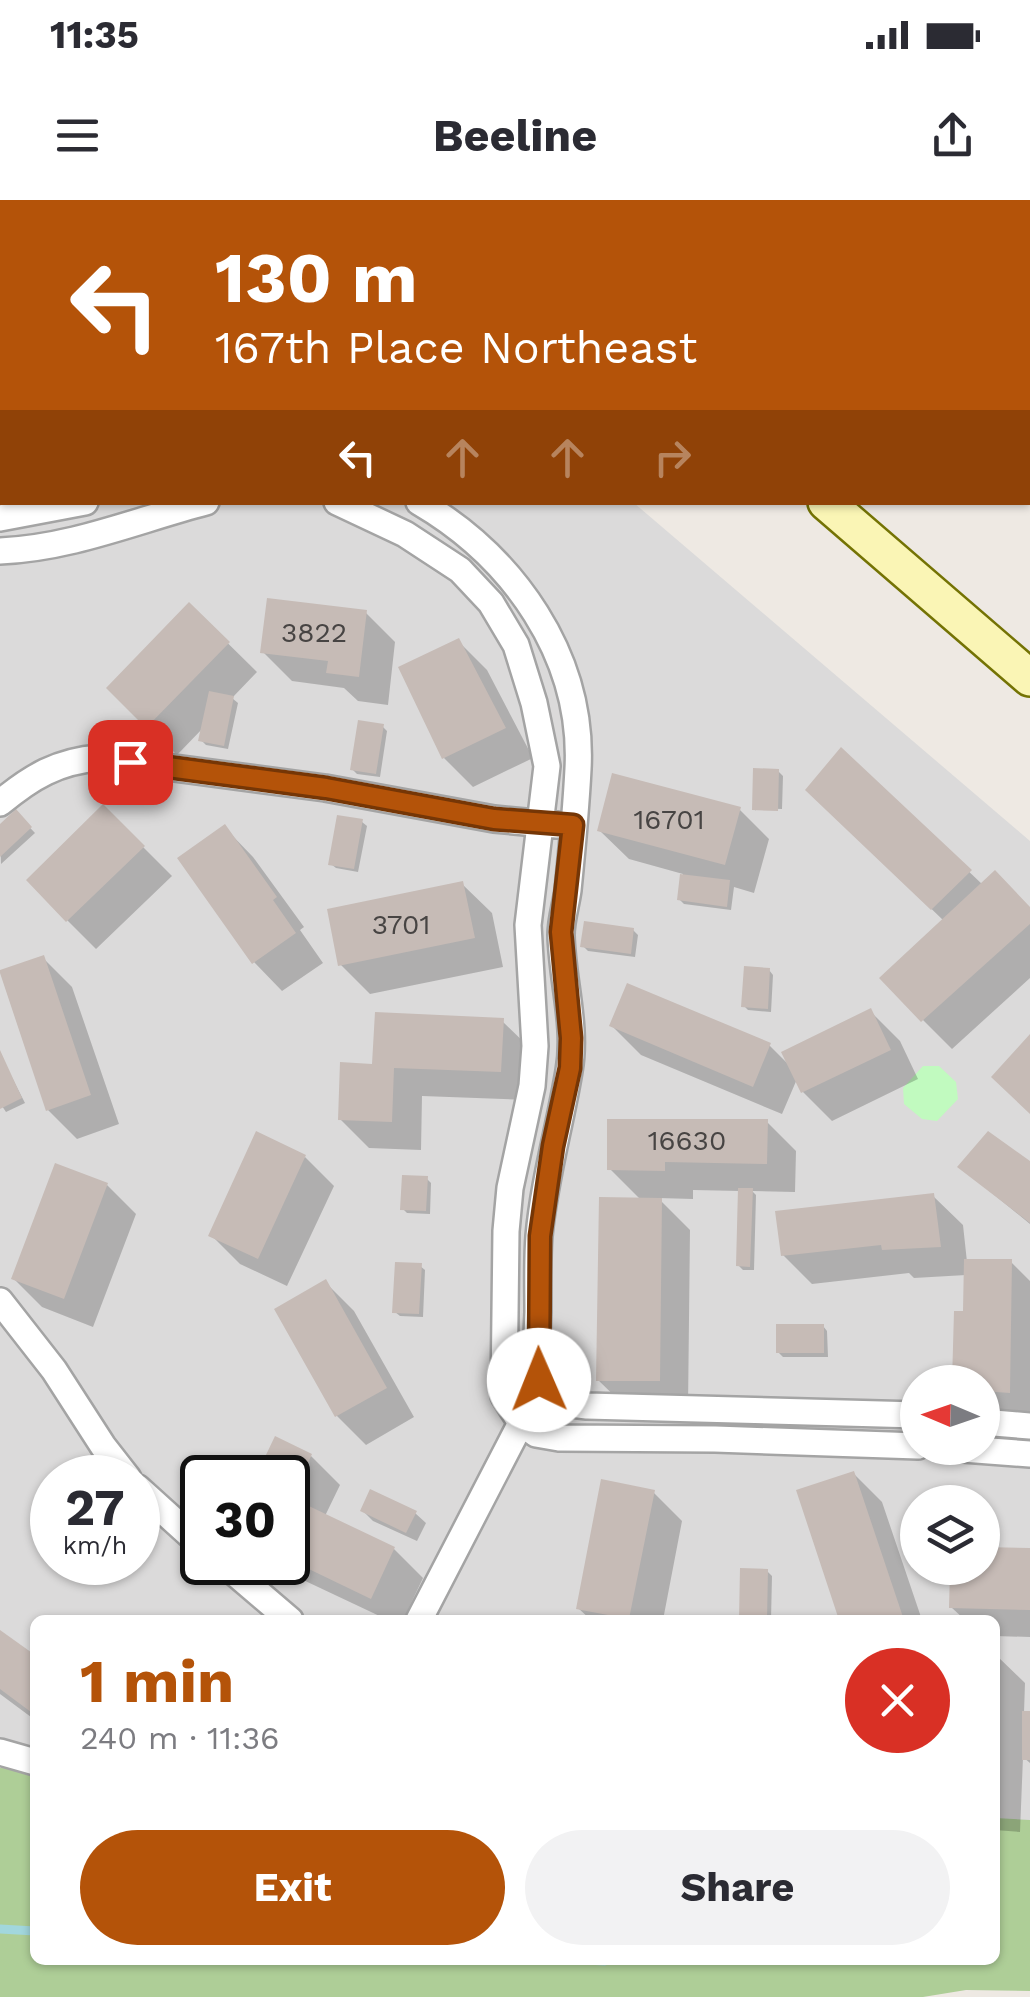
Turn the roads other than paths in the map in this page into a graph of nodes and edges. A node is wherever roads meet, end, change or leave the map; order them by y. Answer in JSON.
{"nodes":[{"id":1,"x":69,"y":505,"type":"edge"},
{"id":2,"x":196,"y":505,"type":"edge"},
{"id":3,"x":343,"y":505,"type":"edge"},
{"id":4,"x":424,"y":505,"type":"edge"},
{"id":5,"x":829,"y":505,"type":"edge"},
{"id":6,"x":0,"y":518,"type":"edge"},
{"id":7,"x":0,"y":550,"type":"edge"},
{"id":8,"x":1030,"y":678,"type":"edge"},
{"id":9,"x":0,"y":803,"type":"edge"},
{"id":10,"x":540,"y":825,"type":"junction"},
{"id":11,"x":573,"y":825,"type":"junction"},
{"id":12,"x":533,"y":888,"type":"junction"},
{"id":13,"x":568,"y":894,"type":"junction"},
{"id":14,"x":506,"y":1231,"type":"junction"},
{"id":15,"x":540,"y":1236,"type":"junction"},
{"id":16,"x":0,"y":1301,"type":"edge"},
{"id":17,"x":541,"y":1388,"type":"junction"},
{"id":18,"x":879,"y":1412,"type":"junction"},
{"id":19,"x":900,"y":1414,"type":"edge"},
{"id":20,"x":521,"y":1423,"type":"junction"},
{"id":21,"x":1000,"y":1424,"type":"edge"},
{"id":22,"x":1030,"y":1426,"type":"edge"},
{"id":23,"x":880,"y":1443,"type":"junction"},
{"id":24,"x":900,"y":1445,"type":"edge"},
{"id":25,"x":1000,"y":1452,"type":"edge"},
{"id":26,"x":1030,"y":1454,"type":"edge"},
{"id":27,"x":110,"y":1455,"type":"edge"},
{"id":28,"x":160,"y":1508,"type":"edge"},
{"id":29,"x":180,"y":1526,"type":"edge"},
{"id":30,"x":249,"y":1585,"type":"edge"},
{"id":31,"x":284,"y":1615,"type":"edge"},
{"id":32,"x":422,"y":1615,"type":"edge"},
{"id":33,"x":0,"y":1752,"type":"edge"},
{"id":34,"x":30,"y":1761,"type":"edge"}],
"edges":[{"from":1,"to":6,"type":"street"},
{"from":2,"to":7,"type":"street"},
{"from":3,"to":10,"type":"street"},
{"from":4,"to":11,"type":"street"},
{"from":5,"to":8,"type":"main road"},
{"from":9,"to":10,"type":"street"},
{"from":10,"to":11,"type":"street"},
{"from":10,"to":12,"type":"street"},
{"from":11,"to":13,"type":"street"},
{"from":12,"to":13,"type":"street"},
{"from":12,"to":14,"type":"street"},
{"from":13,"to":15,"type":"street"},
{"from":14,"to":15,"type":"street"},
{"from":14,"to":20,"type":"street"},
{"from":15,"to":17,"type":"street"},
{"from":16,"to":27,"type":"street"},
{"from":17,"to":18,"type":"street"},
{"from":17,"to":20,"type":"street"},
{"from":18,"to":19,"type":"street"},
{"from":18,"to":23,"type":"street"},
{"from":20,"to":23,"type":"street"},
{"from":20,"to":32,"type":"street"},
{"from":21,"to":22,"type":"street"},
{"from":23,"to":24,"type":"street"},
{"from":25,"to":26,"type":"street"},
{"from":28,"to":29,"type":"street"},
{"from":30,"to":31,"type":"street"},
{"from":33,"to":34,"type":"street"}]}
